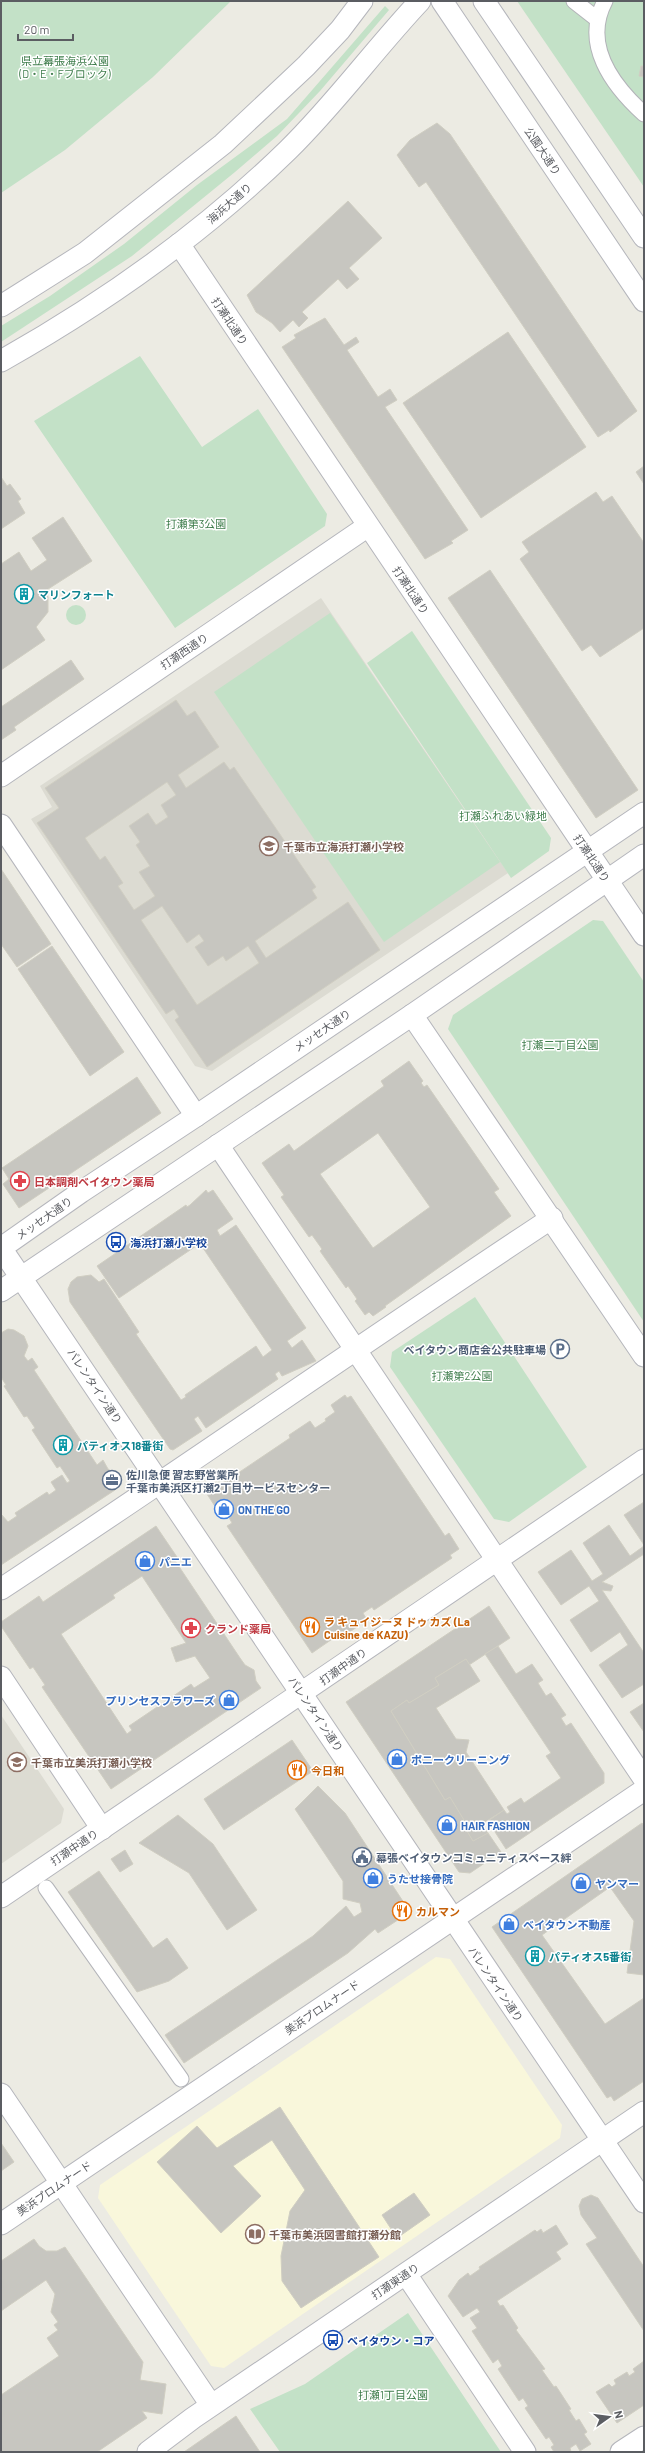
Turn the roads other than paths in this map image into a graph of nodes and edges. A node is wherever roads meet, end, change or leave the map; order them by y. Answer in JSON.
{"nodes":[{"id":1,"x":362,"y":1,"type":"edge"},
{"id":2,"x":420,"y":1,"type":"edge"},
{"id":3,"x":442,"y":1,"type":"edge"},
{"id":4,"x":484,"y":1,"type":"edge"},
{"id":5,"x":574,"y":1,"type":"edge"},
{"id":6,"x":605,"y":1,"type":"edge"},
{"id":7,"x":597,"y":19,"type":"junction"},
{"id":8,"x":644,"y":114,"type":"edge"},
{"id":9,"x":644,"y":237,"type":"edge"},
{"id":10,"x":179,"y":244,"type":"junction"},
{"id":11,"x":644,"y":301,"type":"edge"},
{"id":12,"x":1,"y":306,"type":"edge"},
{"id":13,"x":1,"y":361,"type":"edge"},
{"id":14,"x":368,"y":526,"type":"junction"},
{"id":15,"x":1,"y":776,"type":"edge"},
{"id":16,"x":644,"y":813,"type":"edge"},
{"id":17,"x":1,"y":825,"type":"edge"},
{"id":18,"x":587,"y":850,"type":"junction"},
{"id":19,"x":644,"y":855,"type":"edge"},
{"id":20,"x":607,"y":881,"type":"junction"},
{"id":21,"x":644,"y":934,"type":"edge"},
{"id":22,"x":412,"y":1015,"type":"junction"},
{"id":23,"x":196,"y":1116,"type":"junction"},
{"id":24,"x":218,"y":1145,"type":"junction"},
{"id":25,"x":552,"y":1218,"type":"junction"},
{"id":26,"x":1,"y":1248,"type":"edge"},
{"id":27,"x":21,"y":1277,"type":"junction"},
{"id":28,"x":1,"y":1291,"type":"edge"},
{"id":29,"x":355,"y":1350,"type":"junction"},
{"id":30,"x":644,"y":1356,"type":"edge"},
{"id":31,"x":644,"y":1460,"type":"edge"},
{"id":32,"x":161,"y":1484,"type":"junction"},
{"id":33,"x":496,"y":1559,"type":"junction"},
{"id":34,"x":1,"y":1589,"type":"edge"},
{"id":35,"x":1,"y":1677,"type":"edge"},
{"id":36,"x":302,"y":1694,"type":"junction"},
{"id":37,"x":644,"y":1779,"type":"edge"},
{"id":38,"x":644,"y":1790,"type":"edge"},
{"id":39,"x":102,"y":1828,"type":"junction"},
{"id":40,"x":46,"y":1888,"type":"dead end"},
{"id":41,"x":1,"y":1897,"type":"edge"},
{"id":42,"x":452,"y":1919,"type":"junction"},
{"id":43,"x":181,"y":2079,"type":"dead end"},
{"id":44,"x":1,"y":2094,"type":"edge"},
{"id":45,"x":644,"y":2112,"type":"edge"},
{"id":46,"x":602,"y":2140,"type":"junction"},
{"id":47,"x":62,"y":2183,"type":"junction"},
{"id":48,"x":644,"y":2202,"type":"edge"},
{"id":49,"x":1,"y":2224,"type":"edge"},
{"id":50,"x":406,"y":2274,"type":"junction"},
{"id":51,"x":211,"y":2405,"type":"junction"},
{"id":52,"x":644,"y":2436,"type":"edge"},
{"id":53,"x":148,"y":2452,"type":"edge"},
{"id":54,"x":525,"y":2452,"type":"edge"},
{"id":55,"x":621,"y":2452,"type":"edge"}],
"edges":[{"from":1,"to":12,"type":"street"},
{"from":2,"to":10,"type":"street","name":"海浜大通り"},
{"from":3,"to":11,"type":"street","name":"公園大通り"},
{"from":4,"to":9,"type":"street"},
{"from":5,"to":7,"type":"street"},
{"from":6,"to":7,"type":"street"},
{"from":7,"to":8,"type":"street"},
{"from":10,"to":13,"type":"street","name":"海浜大通り"},
{"from":10,"to":14,"type":"street","name":"打瀬北通り"},
{"from":14,"to":15,"type":"street","name":"打瀬西通り"},
{"from":14,"to":18,"type":"street","name":"打瀬北通り"},
{"from":16,"to":18,"type":"street","name":"メッセ大通り"},
{"from":17,"to":23,"type":"street"},
{"from":18,"to":20,"type":"street","name":"打瀬北通り"},
{"from":18,"to":23,"type":"street","name":"メッセ大通り"},
{"from":19,"to":20,"type":"street"},
{"from":20,"to":21,"type":"street","name":"打瀬北通り"},
{"from":20,"to":22,"type":"street"},
{"from":22,"to":24,"type":"street"},
{"from":22,"to":25,"type":"street"},
{"from":23,"to":26,"type":"street","name":"メッセ大通り"},
{"from":24,"to":27,"type":"street"},
{"from":24,"to":29,"type":"street"},
{"from":25,"to":29,"type":"street"},
{"from":25,"to":30,"type":"street"},
{"from":26,"to":27,"type":"street","name":"バレンタイン通り"},
{"from":27,"to":28,"type":"street"},
{"from":27,"to":32,"type":"street","name":"バレンタイン通り"},
{"from":29,"to":32,"type":"street"},
{"from":29,"to":33,"type":"street"},
{"from":31,"to":33,"type":"street","name":"打瀬中通り"},
{"from":32,"to":34,"type":"street"},
{"from":32,"to":36,"type":"street","name":"バレンタイン通り"},
{"from":33,"to":36,"type":"street","name":"打瀬中通り"},
{"from":33,"to":37,"type":"street"},
{"from":35,"to":39,"type":"street"},
{"from":36,"to":39,"type":"street","name":"打瀬中通り"},
{"from":36,"to":42,"type":"street","name":"バレンタイン通り"},
{"from":38,"to":42,"type":"street","name":"美浜プロムナード"},
{"from":39,"to":41,"type":"street","name":"打瀬中通り"},
{"from":40,"to":43,"type":"street"},
{"from":42,"to":46,"type":"street","name":"バレンタイン通り"},
{"from":42,"to":47,"type":"street","name":"美浜プロムナード"},
{"from":44,"to":47,"type":"street"},
{"from":45,"to":46,"type":"street","name":"打瀬東通り"},
{"from":46,"to":48,"type":"street","name":"バレンタイン通り"},
{"from":46,"to":50,"type":"street","name":"打瀬東通り"},
{"from":47,"to":49,"type":"street","name":"美浜プロムナード"},
{"from":47,"to":51,"type":"street"},
{"from":50,"to":51,"type":"street","name":"打瀬東通り"},
{"from":50,"to":54,"type":"street"},
{"from":51,"to":53,"type":"street","name":"打瀬東通り"},
{"from":52,"to":55,"type":"street"}]}
